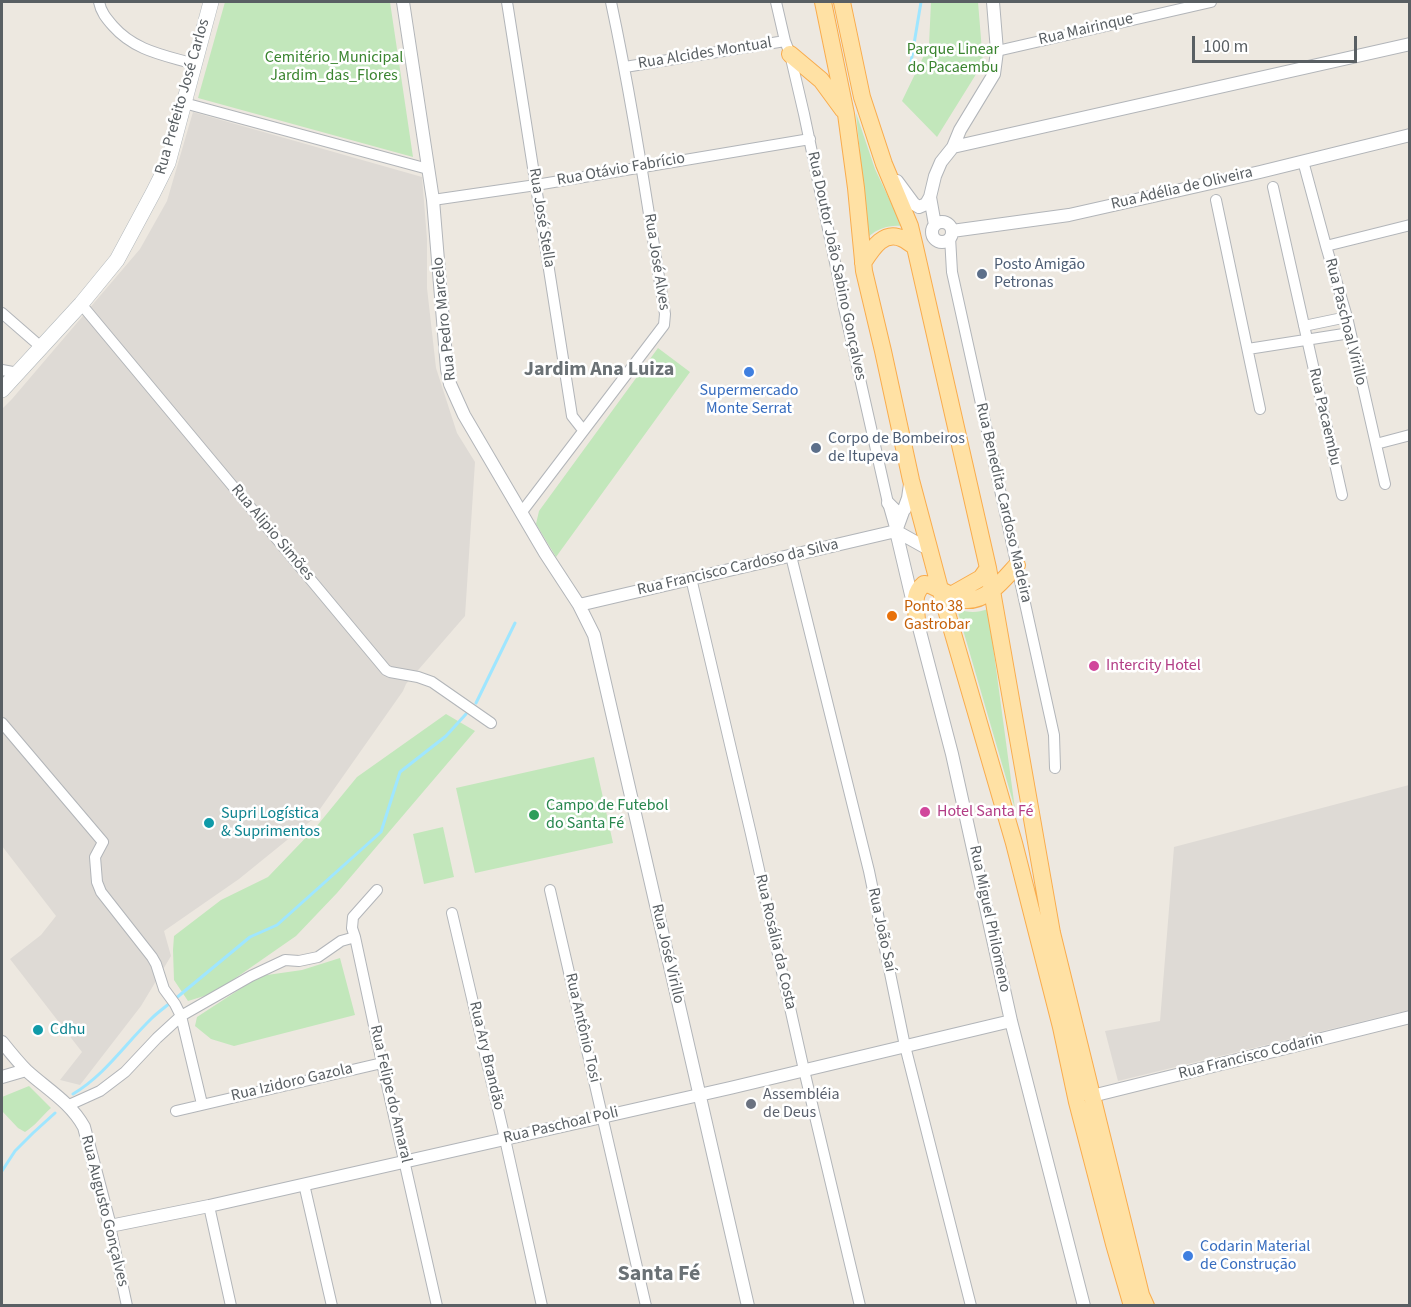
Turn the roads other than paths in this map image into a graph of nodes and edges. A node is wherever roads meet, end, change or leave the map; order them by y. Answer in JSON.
{"nodes":[{"id":1,"x":99,"y":2,"type":"edge"},
{"id":2,"x":211,"y":2,"type":"edge"},
{"id":3,"x":403,"y":2,"type":"edge"},
{"id":4,"x":507,"y":2,"type":"edge"},
{"id":5,"x":611,"y":2,"type":"edge"},
{"id":6,"x":776,"y":2,"type":"edge"},
{"id":7,"x":823,"y":2,"type":"edge"},
{"id":8,"x":842,"y":2,"type":"edge"},
{"id":9,"x":993,"y":2,"type":"edge"},
{"id":10,"x":1210,"y":2,"type":"edge"},
{"id":11,"x":1410,"y":44,"type":"edge"},
{"id":12,"x":788,"y":48,"type":"junction"},
{"id":13,"x":997,"y":51,"type":"junction"},
{"id":14,"x":194,"y":64,"type":"junction"},
{"id":15,"x":625,"y":67,"type":"junction"},
{"id":16,"x":183,"y":104,"type":"junction"},
{"id":17,"x":846,"y":114,"type":"junction"},
{"id":18,"x":1410,"y":135,"type":"edge"},
{"id":19,"x":810,"y":139,"type":"junction"},
{"id":20,"x":953,"y":147,"type":"junction"},
{"id":21,"x":1303,"y":161,"type":"junction"},
{"id":22,"x":884,"y":164,"type":"junction"},
{"id":23,"x":642,"y":167,"type":"junction"},
{"id":24,"x":428,"y":169,"type":"junction"},
{"id":25,"x":536,"y":185,"type":"junction"},
{"id":26,"x":1273,"y":187,"type":"dead end"},
{"id":27,"x":930,"y":197,"type":"junction"},
{"id":28,"x":433,"y":200,"type":"junction"},
{"id":29,"x":1216,"y":200,"type":"dead end"},
{"id":30,"x":1410,"y":225,"type":"edge"},
{"id":31,"x":951,"y":234,"type":"junction"},
{"id":32,"x":1326,"y":246,"type":"junction"},
{"id":33,"x":915,"y":247,"type":"junction"},
{"id":34,"x":863,"y":263,"type":"junction"},
{"id":35,"x":81,"y":304,"type":"junction"},
{"id":36,"x":2,"y":313,"type":"edge"},
{"id":37,"x":1347,"y":317,"type":"junction"},
{"id":38,"x":1304,"y":326,"type":"junction"},
{"id":39,"x":1350,"y":333,"type":"junction"},
{"id":40,"x":1307,"y":340,"type":"junction"},
{"id":41,"x":41,"y":347,"type":"junction"},
{"id":42,"x":1248,"y":349,"type":"junction"},
{"id":43,"x":2,"y":370,"type":"edge"},
{"id":44,"x":18,"y":373,"type":"junction"},
{"id":45,"x":2,"y":390,"type":"edge"},
{"id":46,"x":1260,"y":409,"type":"dead end"},
{"id":47,"x":583,"y":430,"type":"junction"},
{"id":48,"x":1410,"y":435,"type":"edge"},
{"id":49,"x":1376,"y":444,"type":"junction"},
{"id":50,"x":911,"y":480,"type":"junction"},
{"id":51,"x":1385,"y":484,"type":"dead end"},
{"id":52,"x":1342,"y":495,"type":"dead end"},
{"id":53,"x":888,"y":502,"type":"junction"},
{"id":54,"x":905,"y":509,"type":"junction"},
{"id":55,"x":521,"y":513,"type":"junction"},
{"id":56,"x":896,"y":531,"type":"junction"},
{"id":57,"x":930,"y":550,"type":"junction"},
{"id":58,"x":791,"y":555,"type":"junction"},
{"id":59,"x":1017,"y":565,"type":"junction"},
{"id":60,"x":988,"y":567,"type":"junction"},
{"id":61,"x":691,"y":578,"type":"junction"},
{"id":62,"x":992,"y":590,"type":"junction"},
{"id":63,"x":946,"y":592,"type":"junction"},
{"id":64,"x":579,"y":605,"type":"junction"},
{"id":65,"x":917,"y":620,"type":"junction"},
{"id":66,"x":2,"y":723,"type":"edge"},
{"id":67,"x":491,"y":723,"type":"dead end"},
{"id":68,"x":1055,"y":768,"type":"dead end"},
{"id":69,"x":377,"y":890,"type":"dead end"},
{"id":70,"x":550,"y":890,"type":"dead end"},
{"id":71,"x":452,"y":913,"type":"dead end"},
{"id":72,"x":355,"y":937,"type":"junction"},
{"id":73,"x":181,"y":1016,"type":"junction"},
{"id":74,"x":1410,"y":1017,"type":"edge"},
{"id":75,"x":1011,"y":1021,"type":"junction"},
{"id":76,"x":2,"y":1042,"type":"edge"},
{"id":77,"x":905,"y":1047,"type":"junction"},
{"id":78,"x":382,"y":1063,"type":"junction"},
{"id":79,"x":26,"y":1070,"type":"junction"},
{"id":80,"x":804,"y":1070,"type":"junction"},
{"id":81,"x":2,"y":1077,"type":"edge"},
{"id":82,"x":700,"y":1094,"type":"junction"},
{"id":83,"x":1092,"y":1096,"type":"junction"},
{"id":84,"x":202,"y":1104,"type":"junction"},
{"id":85,"x":69,"y":1105,"type":"junction"},
{"id":86,"x":176,"y":1111,"type":"dead end"},
{"id":87,"x":602,"y":1117,"type":"junction"},
{"id":88,"x":505,"y":1139,"type":"junction"},
{"id":89,"x":405,"y":1161,"type":"junction"},
{"id":90,"x":304,"y":1184,"type":"junction"},
{"id":91,"x":209,"y":1206,"type":"junction"},
{"id":92,"x":110,"y":1226,"type":"junction"},
{"id":93,"x":127,"y":1305,"type":"edge"},
{"id":94,"x":231,"y":1305,"type":"edge"},
{"id":95,"x":332,"y":1305,"type":"edge"},
{"id":96,"x":437,"y":1305,"type":"edge"},
{"id":97,"x":542,"y":1305,"type":"edge"},
{"id":98,"x":646,"y":1305,"type":"edge"},
{"id":99,"x":748,"y":1305,"type":"edge"},
{"id":100,"x":860,"y":1305,"type":"edge"},
{"id":101,"x":971,"y":1305,"type":"edge"},
{"id":102,"x":1084,"y":1305,"type":"edge"},
{"id":103,"x":1132,"y":1305,"type":"edge"},
{"id":104,"x":1146,"y":1305,"type":"edge"}],
"edges":[{"from":1,"to":14,"type":"street"},
{"from":2,"to":14,"type":"main road","name":"Rua Prefeito José Carlos"},
{"from":3,"to":24,"type":"street","name":"Rua Pedro Marcelo"},
{"from":4,"to":25,"type":"street","name":"Rua José Stella"},
{"from":5,"to":15,"type":"street","name":"Rua José Alves"},
{"from":6,"to":12,"type":"street","name":"Rua Doutor João Sabino Gonçalves"},
{"from":7,"to":17,"type":"main road"},
{"from":8,"to":22,"type":"main road"},
{"from":9,"to":13,"type":"street"},
{"from":10,"to":13,"type":"street","name":"Rua Mairinque"},
{"from":11,"to":20,"type":"street"},
{"from":12,"to":15,"type":"street","name":"Rua Alcides Montual"},
{"from":12,"to":17,"type":"main road"},
{"from":12,"to":19,"type":"street","name":"Rua Doutor João Sabino Gonçalves"},
{"from":13,"to":20,"type":"street"},
{"from":14,"to":16,"type":"main road","name":"Rua Prefeito José Carlos"},
{"from":15,"to":23,"type":"street","name":"Rua José Alves"},
{"from":16,"to":24,"type":"street"},
{"from":16,"to":35,"type":"main road","name":"Rua Prefeito José Carlos"},
{"from":17,"to":34,"type":"main road"},
{"from":18,"to":21,"type":"street","name":"Rua Adélia de Oliveira"},
{"from":19,"to":23,"type":"street","name":"Rua Otávio Fabrício"},
{"from":19,"to":53,"type":"street","name":"Rua Doutor João Sabino Gonçalves"},
{"from":20,"to":27,"type":"street"},
{"from":21,"to":31,"type":"street","name":"Rua Adélia de Oliveira"},
{"from":21,"to":32,"type":"street","name":"Rua Paschoal Virillo"},
{"from":22,"to":27,"type":"street"},
{"from":22,"to":33,"type":"main road"},
{"from":23,"to":25,"type":"street","name":"Rua Otávio Fabrício"},
{"from":23,"to":47,"type":"street","name":"Rua José Alves"},
{"from":24,"to":28,"type":"street","name":"Rua Pedro Marcelo"},
{"from":25,"to":28,"type":"street","name":"Rua Otávio Fabrício"},
{"from":25,"to":47,"type":"street","name":"Rua José Stella"},
{"from":26,"to":38,"type":"street","name":"Rua Pacaembu"},
{"from":27,"to":31,"type":"street"},
{"from":28,"to":55,"type":"street","name":"Rua Pedro Marcelo"},
{"from":29,"to":42,"type":"street"},
{"from":30,"to":32,"type":"street"},
{"from":31,"to":59,"type":"street","name":"Rua Benedita Cardoso Madeira"},
{"from":32,"to":37,"type":"street","name":"Rua Paschoal Virillo"},
{"from":33,"to":34,"type":"main road"},
{"from":33,"to":60,"type":"main road"},
{"from":34,"to":50,"type":"main road"},
{"from":35,"to":41,"type":"main road","name":"Rua Prefeito José Carlos"},
{"from":35,"to":67,"type":"street","name":"Rua Alipio Simões"},
{"from":36,"to":41,"type":"street"},
{"from":37,"to":38,"type":"street"},
{"from":37,"to":39,"type":"street","name":"Rua Paschoal Virillo"},
{"from":38,"to":40,"type":"street","name":"Rua Pacaembu"},
{"from":39,"to":40,"type":"street"},
{"from":39,"to":49,"type":"street","name":"Rua Paschoal Virillo"},
{"from":40,"to":42,"type":"street"},
{"from":40,"to":52,"type":"street","name":"Rua Pacaembu"},
{"from":41,"to":44,"type":"main road","name":"Rua Prefeito José Carlos"},
{"from":42,"to":46,"type":"street"},
{"from":43,"to":44,"type":"street"},
{"from":44,"to":45,"type":"main road","name":"Rua Prefeito José Carlos"},
{"from":47,"to":55,"type":"street","name":"Rua José Alves"},
{"from":48,"to":49,"type":"street"},
{"from":49,"to":51,"type":"street","name":"Rua Paschoal Virillo"},
{"from":50,"to":54,"type":"street"},
{"from":50,"to":57,"type":"main road"},
{"from":53,"to":54,"type":"street"},
{"from":53,"to":56,"type":"street","name":"Rua Doutor João Sabino Gonçalves"},
{"from":54,"to":56,"type":"street"},
{"from":55,"to":64,"type":"street","name":"Rua Pedro Marcelo"},
{"from":56,"to":57,"type":"street"},
{"from":56,"to":58,"type":"street","name":"Rua Francisco Cardoso da Silva"},
{"from":56,"to":65,"type":"street","name":"Rua Miguel Philomeno"},
{"from":57,"to":63,"type":"main road"},
{"from":58,"to":61,"type":"street","name":"Rua Francisco Cardoso da Silva"},
{"from":58,"to":77,"type":"street","name":"Rua João Saí"},
{"from":59,"to":62,"type":"main road"},
{"from":59,"to":68,"type":"street","name":"Rua Benedita Cardoso Madeira"},
{"from":60,"to":62,"type":"main road"},
{"from":60,"to":63,"type":"main road"},
{"from":61,"to":64,"type":"street","name":"Rua Francisco Cardoso da Silva"},
{"from":61,"to":80,"type":"street","name":"Rua Rosália da Costa"},
{"from":62,"to":63,"type":"main road"},
{"from":62,"to":83,"type":"main road"},
{"from":63,"to":65,"type":"main road"},
{"from":63,"to":103,"type":"main road"},
{"from":64,"to":82,"type":"street","name":"Rua José Virillo"},
{"from":65,"to":75,"type":"street","name":"Rua Miguel Philomeno"},
{"from":66,"to":73,"type":"street"},
{"from":69,"to":72,"type":"street","name":"Rua Felipe do Amaral"},
{"from":70,"to":87,"type":"street","name":"Rua Antônio Tosi"},
{"from":71,"to":88,"type":"street","name":"Rua Ary Brandão"},
{"from":72,"to":73,"type":"street"},
{"from":72,"to":78,"type":"street","name":"Rua Felipe do Amaral"},
{"from":73,"to":84,"type":"street"},
{"from":73,"to":85,"type":"street"},
{"from":74,"to":83,"type":"street","name":"Rua Francisco Codarin"},
{"from":75,"to":77,"type":"street","name":"Rua Paschoal Poli"},
{"from":75,"to":102,"type":"street","name":"Rua Miguel Philomeno"},
{"from":76,"to":79,"type":"street","name":"Rua Augusto Gonçalves"},
{"from":77,"to":80,"type":"street","name":"Rua Paschoal Poli"},
{"from":77,"to":101,"type":"street","name":"Rua João Saí"},
{"from":78,"to":84,"type":"street","name":"Rua Izidoro Gazola"},
{"from":78,"to":89,"type":"street","name":"Rua Felipe do Amaral"},
{"from":79,"to":81,"type":"street"},
{"from":79,"to":85,"type":"street","name":"Rua Augusto Gonçalves"},
{"from":80,"to":82,"type":"street","name":"Rua Paschoal Poli"},
{"from":80,"to":100,"type":"street","name":"Rua Rosália da Costa"},
{"from":82,"to":87,"type":"street","name":"Rua Paschoal Poli"},
{"from":82,"to":99,"type":"street","name":"Rua José Virillo"},
{"from":83,"to":104,"type":"main road"},
{"from":84,"to":86,"type":"street","name":"Rua Izidoro Gazola"},
{"from":85,"to":92,"type":"street","name":"Rua Augusto Gonçalves"},
{"from":87,"to":88,"type":"street","name":"Rua Paschoal Poli"},
{"from":87,"to":98,"type":"street","name":"Rua Antônio Tosi"},
{"from":88,"to":89,"type":"street","name":"Rua Paschoal Poli"},
{"from":88,"to":97,"type":"street","name":"Rua Ary Brandão"},
{"from":89,"to":90,"type":"street","name":"Rua Paschoal Poli"},
{"from":89,"to":96,"type":"street","name":"Rua Felipe do Amaral"},
{"from":90,"to":91,"type":"street","name":"Rua Paschoal Poli"},
{"from":90,"to":95,"type":"street"},
{"from":91,"to":92,"type":"street","name":"Rua Paschoal Poli"},
{"from":91,"to":94,"type":"street"},
{"from":92,"to":93,"type":"street","name":"Rua Augusto Gonçalves"}]}
